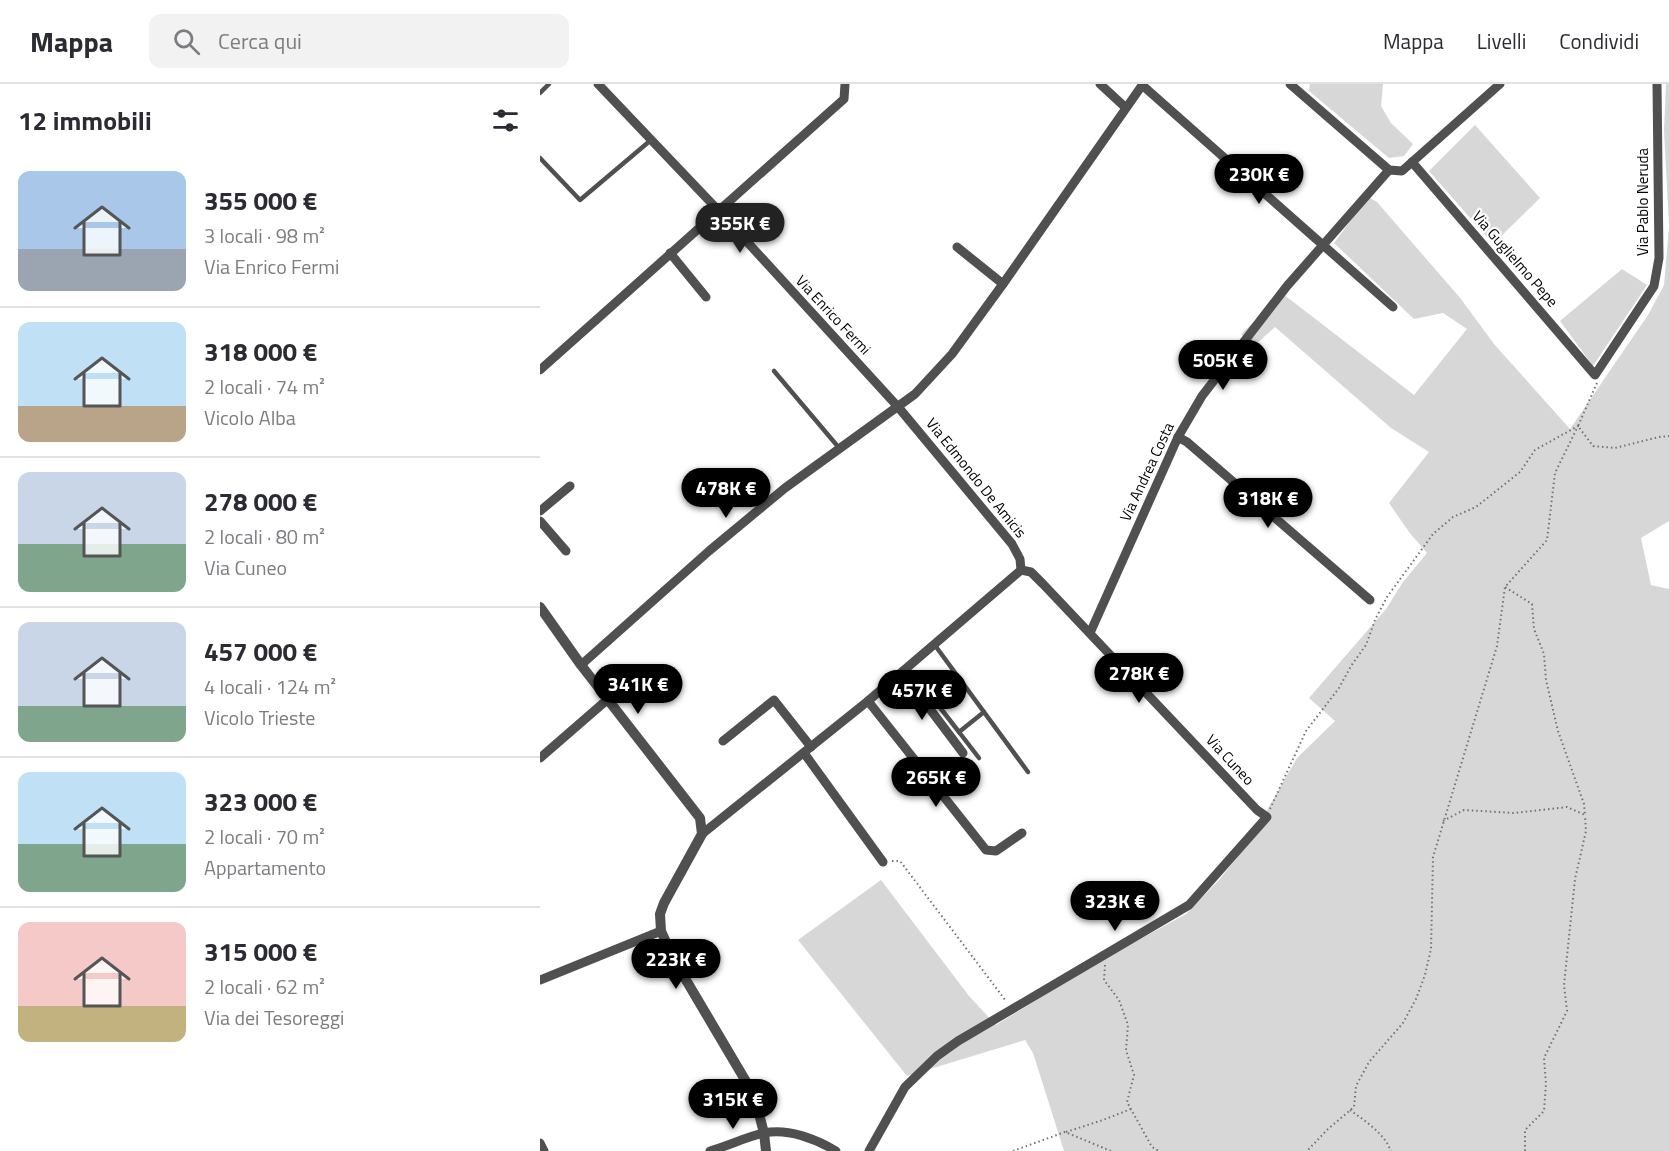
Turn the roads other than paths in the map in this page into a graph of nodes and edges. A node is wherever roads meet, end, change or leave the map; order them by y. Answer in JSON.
{"nodes":[{"id":1,"x":549,"y":84,"type":"edge"},
{"id":2,"x":598,"y":84,"type":"edge"},
{"id":3,"x":845,"y":84,"type":"edge"},
{"id":4,"x":1101,"y":84,"type":"edge"},
{"id":5,"x":1142,"y":84,"type":"edge"},
{"id":6,"x":1290,"y":84,"type":"edge"},
{"id":7,"x":1500,"y":84,"type":"edge"},
{"id":8,"x":1657,"y":84,"type":"edge"},
{"id":9,"x":540,"y":93,"type":"edge"},
{"id":10,"x":1126,"y":108,"type":"junction"},
{"id":11,"x":651,"y":140,"type":"junction"},
{"id":12,"x":540,"y":158,"type":"edge"},
{"id":13,"x":1412,"y":162,"type":"junction"},
{"id":14,"x":1389,"y":170,"type":"junction"},
{"id":15,"x":718,"y":210,"type":"junction"},
{"id":16,"x":1325,"y":245,"type":"junction"},
{"id":17,"x":957,"y":247,"type":"dead end"},
{"id":18,"x":670,"y":253,"type":"junction"},
{"id":19,"x":1003,"y":284,"type":"junction"},
{"id":20,"x":706,"y":297,"type":"dead end"},
{"id":21,"x":1393,"y":307,"type":"dead end"},
{"id":22,"x":540,"y":370,"type":"edge"},
{"id":23,"x":774,"y":371,"type":"dead end"},
{"id":24,"x":1595,"y":375,"type":"joint"},
{"id":25,"x":898,"y":408,"type":"junction"},
{"id":26,"x":1178,"y":438,"type":"junction"},
{"id":27,"x":840,"y":449,"type":"junction"},
{"id":28,"x":570,"y":486,"type":"dead end"},
{"id":29,"x":540,"y":511,"type":"edge"},
{"id":30,"x":540,"y":521,"type":"edge"},
{"id":31,"x":566,"y":551,"type":"dead end"},
{"id":32,"x":1021,"y":570,"type":"junction"},
{"id":33,"x":1370,"y":600,"type":"dead end"},
{"id":34,"x":541,"y":610,"type":"edge"},
{"id":35,"x":1090,"y":633,"type":"junction"},
{"id":36,"x":934,"y":644,"type":"junction"},
{"id":37,"x":581,"y":665,"type":"junction"},
{"id":38,"x":902,"y":672,"type":"junction"},
{"id":39,"x":924,"y":687,"type":"dead end"},
{"id":40,"x":608,"y":699,"type":"junction"},
{"id":41,"x":868,"y":701,"type":"junction"},
{"id":42,"x":984,"y":712,"type":"junction"},
{"id":43,"x":959,"y":732,"type":"junction"},
{"id":44,"x":723,"y":741,"type":"dead end"},
{"id":45,"x":807,"y":750,"type":"junction"},
{"id":46,"x":963,"y":753,"type":"dead end"},
{"id":47,"x":540,"y":758,"type":"edge"},
{"id":48,"x":979,"y":758,"type":"dead end"},
{"id":49,"x":1028,"y":772,"type":"dead end"},
{"id":50,"x":1022,"y":833,"type":"dead end"},
{"id":51,"x":702,"y":834,"type":"junction"},
{"id":52,"x":883,"y":862,"type":"road end"},
{"id":53,"x":661,"y":931,"type":"junction"},
{"id":54,"x":540,"y":980,"type":"edge"},
{"id":55,"x":764,"y":1133,"type":"junction"},
{"id":56,"x":540,"y":1143,"type":"edge"},
{"id":57,"x":544,"y":1151,"type":"edge"},
{"id":58,"x":710,"y":1151,"type":"edge"},
{"id":59,"x":766,"y":1151,"type":"edge"},
{"id":60,"x":836,"y":1151,"type":"edge"},
{"id":61,"x":869,"y":1151,"type":"edge"}],
"edges":[{"from":1,"to":9,"type":"lane"},
{"from":2,"to":11,"type":"street","name":"Via Enrico Fermi"},
{"from":3,"to":15,"type":"street"},
{"from":4,"to":10,"type":"street"},
{"from":5,"to":10,"type":"street"},
{"from":5,"to":16,"type":"street"},
{"from":6,"to":14,"type":"street"},
{"from":7,"to":13,"type":"street"},
{"from":8,"to":24,"type":"street","name":"Via Pablo Neruda"},
{"from":10,"to":19,"type":"street"},
{"from":11,"to":12,"type":"lane"},
{"from":11,"to":15,"type":"street","name":"Via Enrico Fermi"},
{"from":13,"to":14,"type":"street"},
{"from":13,"to":24,"type":"street","name":"Via Guglielmo Pepe"},
{"from":14,"to":16,"type":"street","name":"Via Andrea Costa"},
{"from":15,"to":18,"type":"street"},
{"from":15,"to":25,"type":"street","name":"Via Enrico Fermi"},
{"from":16,"to":21,"type":"street"},
{"from":16,"to":26,"type":"street","name":"Via Andrea Costa"},
{"from":17,"to":19,"type":"street"},
{"from":18,"to":20,"type":"street"},
{"from":18,"to":22,"type":"street"},
{"from":19,"to":25,"type":"street"},
{"from":23,"to":27,"type":"lane"},
{"from":25,"to":27,"type":"street"},
{"from":25,"to":32,"type":"street","name":"Via Edmondo De Amicis"},
{"from":26,"to":33,"type":"street"},
{"from":26,"to":35,"type":"street","name":"Via Andrea Costa"},
{"from":27,"to":37,"type":"street"},
{"from":28,"to":29,"type":"street"},
{"from":30,"to":31,"type":"street"},
{"from":32,"to":35,"type":"street","name":"Via Cuneo"},
{"from":32,"to":36,"type":"street"},
{"from":34,"to":37,"type":"street"},
{"from":35,"to":61,"type":"street","name":"Via Cuneo"},
{"from":36,"to":38,"type":"street"},
{"from":36,"to":42,"type":"lane"},
{"from":37,"to":40,"type":"street"},
{"from":38,"to":41,"type":"street"},
{"from":38,"to":46,"type":"street"},
{"from":39,"to":43,"type":"lane"},
{"from":40,"to":47,"type":"street"},
{"from":40,"to":51,"type":"street"},
{"from":41,"to":45,"type":"street"},
{"from":41,"to":50,"type":"street"},
{"from":42,"to":43,"type":"lane"},
{"from":42,"to":49,"type":"lane"},
{"from":43,"to":48,"type":"lane"},
{"from":44,"to":45,"type":"street"},
{"from":45,"to":51,"type":"street"},
{"from":45,"to":52,"type":"street"},
{"from":51,"to":53,"type":"street"},
{"from":53,"to":54,"type":"street"},
{"from":53,"to":55,"type":"street"},
{"from":55,"to":58,"type":"street"},
{"from":55,"to":59,"type":"street"},
{"from":55,"to":60,"type":"street"},
{"from":56,"to":57,"type":"street"}]}
